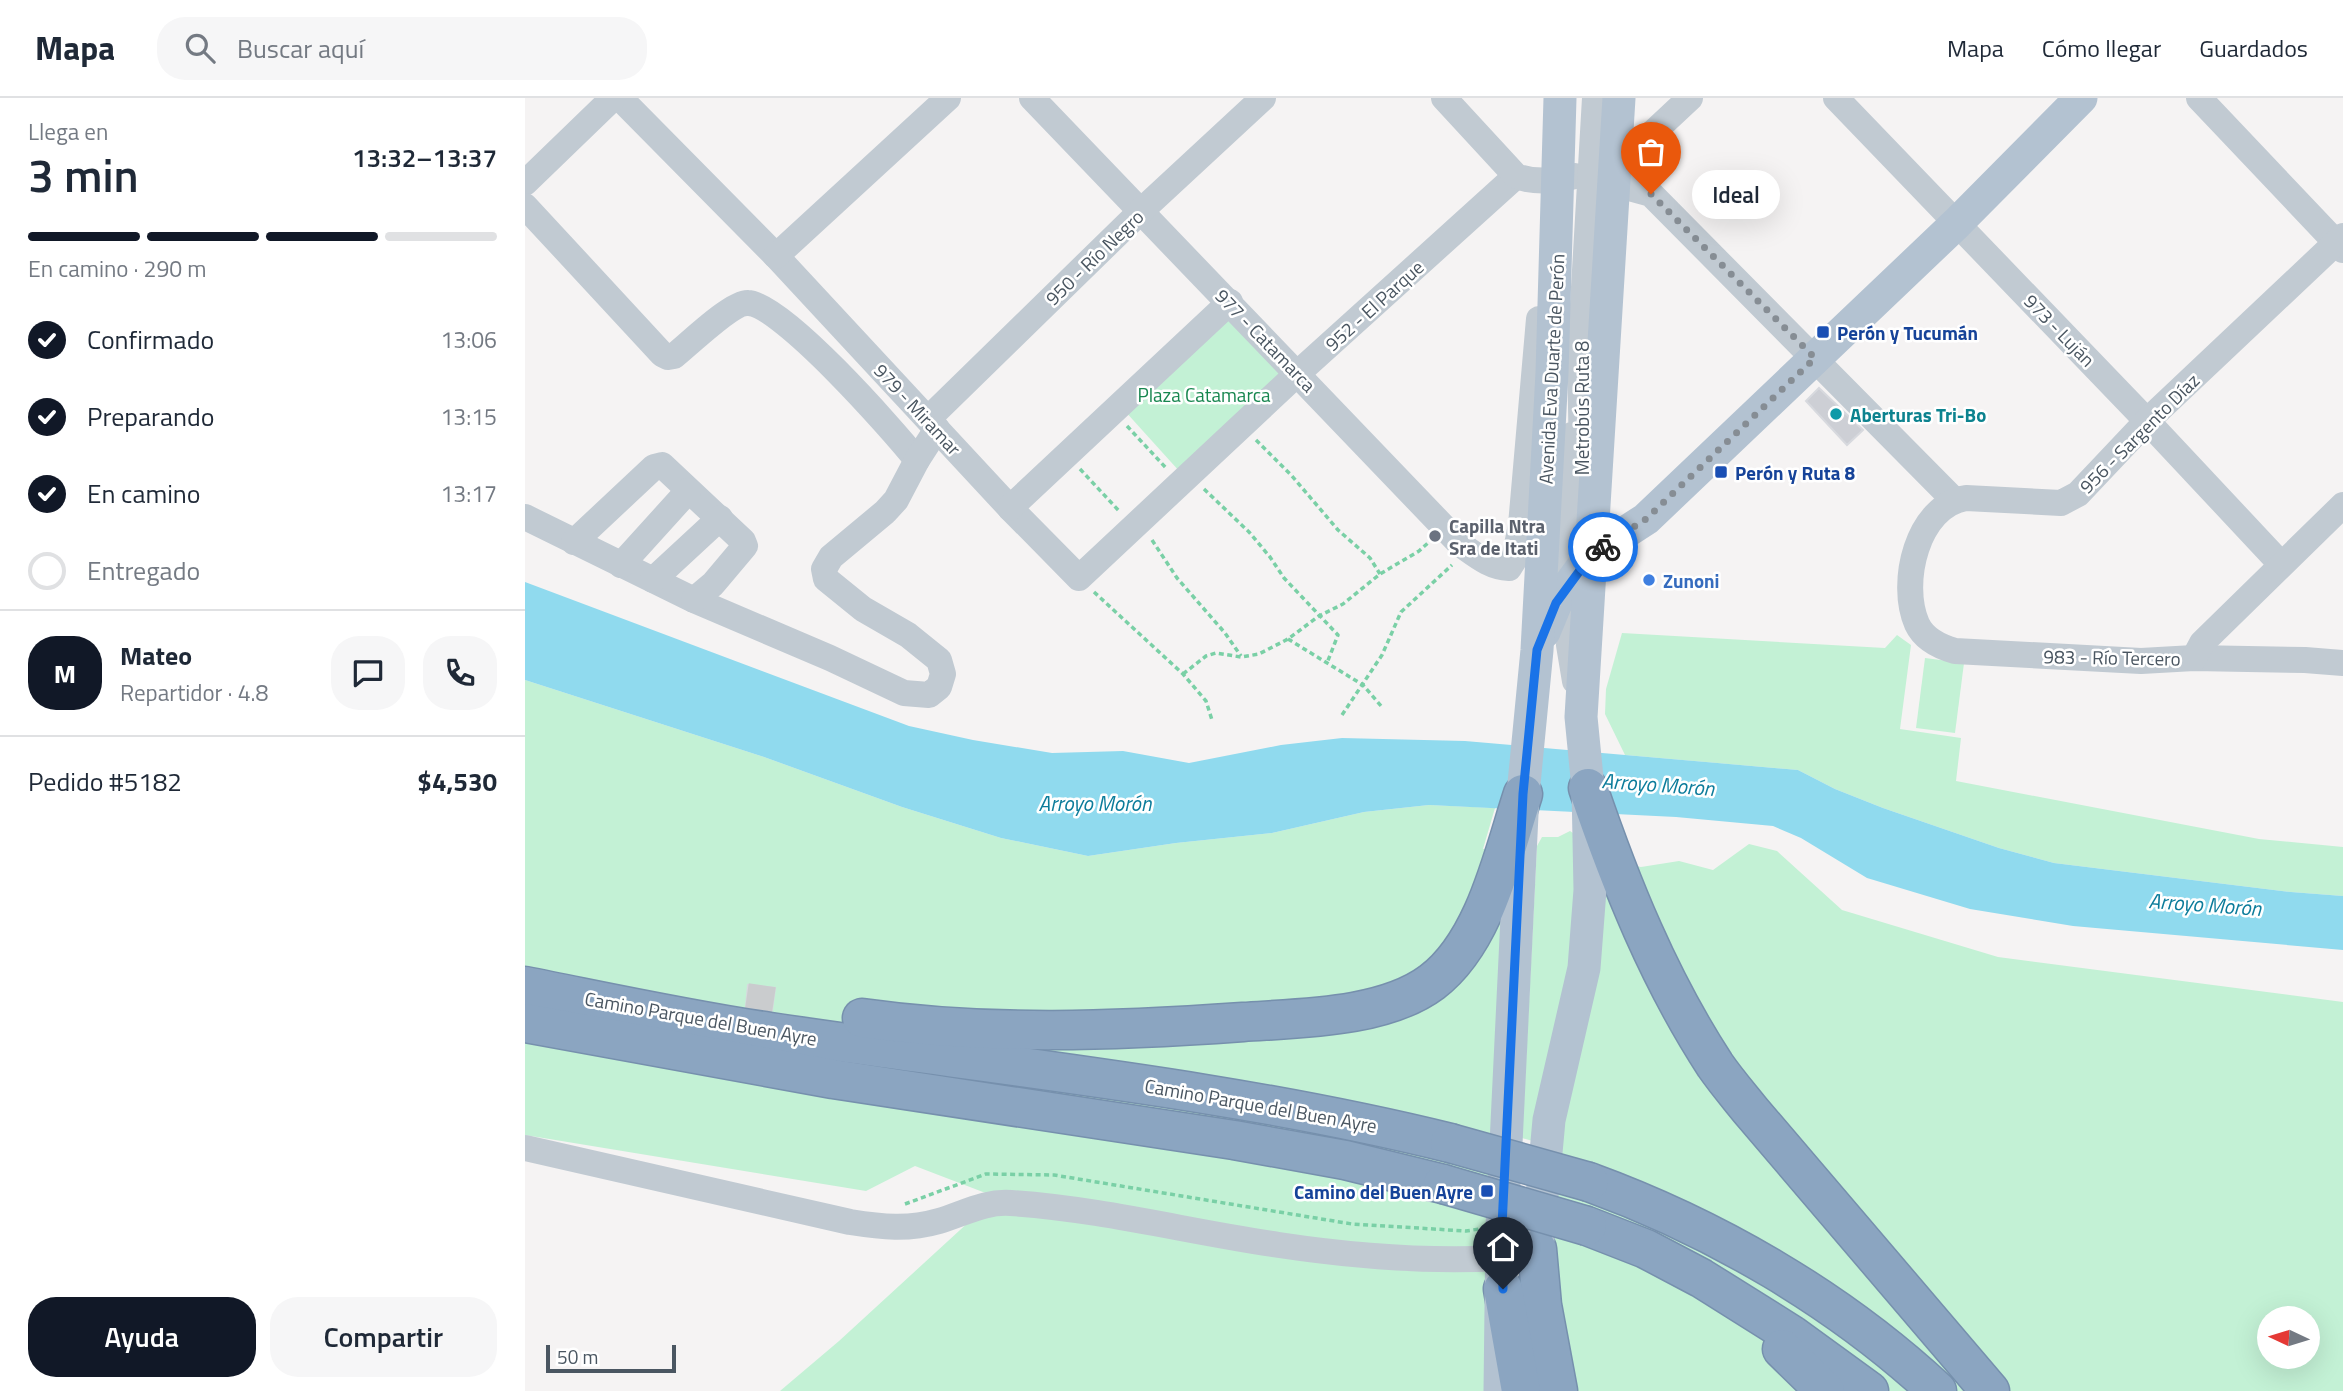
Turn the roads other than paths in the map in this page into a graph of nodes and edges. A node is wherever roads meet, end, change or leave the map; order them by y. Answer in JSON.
{"nodes":[{"id":1,"x":613,"y":98,"type":"edge"},
{"id":2,"x":619,"y":98,"type":"edge"},
{"id":3,"x":949,"y":98,"type":"edge"},
{"id":4,"x":1032,"y":98,"type":"edge"},
{"id":5,"x":1263,"y":98,"type":"edge"},
{"id":6,"x":1444,"y":98,"type":"edge"},
{"id":7,"x":1560,"y":98,"type":"edge"},
{"id":8,"x":1585,"y":98,"type":"edge"},
{"id":9,"x":1595,"y":98,"type":"edge"},
{"id":10,"x":1619,"y":98,"type":"edge"},
{"id":11,"x":1690,"y":98,"type":"edge"},
{"id":12,"x":1836,"y":98,"type":"edge"},
{"id":13,"x":2081,"y":98,"type":"edge"},
{"id":14,"x":2199,"y":98,"type":"edge"},
{"id":15,"x":1516,"y":176,"type":"junction"},
{"id":16,"x":1594,"y":176,"type":"junction"},
{"id":17,"x":525,"y":183,"type":"edge"},
{"id":18,"x":525,"y":206,"type":"edge"},
{"id":19,"x":1141,"y":211,"type":"junction"},
{"id":20,"x":1957,"y":223,"type":"junction"},
{"id":21,"x":2341,"y":243,"type":"edge"},
{"id":22,"x":776,"y":256,"type":"junction"},
{"id":23,"x":1230,"y":302,"type":"junction"},
{"id":24,"x":1815,"y":358,"type":"junction"},
{"id":25,"x":1298,"y":373,"type":"junction"},
{"id":26,"x":1560,"y":382,"type":"junction"},
{"id":27,"x":2147,"y":421,"type":"junction"},
{"id":28,"x":932,"y":424,"type":"junction"},
{"id":29,"x":917,"y":460,"type":"junction"},
{"id":30,"x":688,"y":491,"type":"junction"},
{"id":31,"x":1954,"y":500,"type":"junction"},
{"id":32,"x":2343,"y":505,"type":"edge"},
{"id":33,"x":1010,"y":508,"type":"junction"},
{"id":34,"x":525,"y":517,"type":"edge"},
{"id":35,"x":720,"y":518,"type":"junction"},
{"id":36,"x":574,"y":542,"type":"junction"},
{"id":37,"x":1573,"y":562,"type":"junction"},
{"id":38,"x":2281,"y":564,"type":"junction"},
{"id":39,"x":621,"y":565,"type":"junction"},
{"id":40,"x":1509,"y":568,"type":"joint"},
{"id":41,"x":1079,"y":578,"type":"joint"},
{"id":42,"x":653,"y":580,"type":"junction"},
{"id":43,"x":694,"y":600,"type":"junction"},
{"id":44,"x":1537,"y":650,"type":"junction"},
{"id":45,"x":2195,"y":658,"type":"junction"},
{"id":46,"x":2343,"y":663,"type":"edge"},
{"id":47,"x":1588,"y":788,"type":"joint"},
{"id":48,"x":1523,"y":794,"type":"joint"},
{"id":49,"x":1514,"y":849,"type":"junction"},
{"id":50,"x":1600,"y":855,"type":"junction"},
{"id":51,"x":525,"y":967,"type":"edge"},
{"id":52,"x":525,"y":986,"type":"edge"},
{"id":53,"x":525,"y":1023,"type":"edge"},
{"id":54,"x":525,"y":1148,"type":"edge"},
{"id":55,"x":1514,"y":1265,"type":"junction"},
{"id":56,"x":1740,"y":1303,"type":"junction"},
{"id":57,"x":1500,"y":1391,"type":"edge"},
{"id":58,"x":1522,"y":1391,"type":"edge"},
{"id":59,"x":1558,"y":1391,"type":"edge"},
{"id":60,"x":1825,"y":1391,"type":"edge"},
{"id":61,"x":1869,"y":1391,"type":"edge"},
{"id":62,"x":1937,"y":1391,"type":"edge"},
{"id":63,"x":1990,"y":1391,"type":"edge"}],
"edges":[{"from":1,"to":17,"type":"street"},
{"from":2,"to":22,"type":"street","name":"979 - Miramar"},
{"from":3,"to":22,"type":"street"},
{"from":4,"to":19,"type":"street","name":"977 - Catamarca"},
{"from":5,"to":19,"type":"street","name":"950 - Río Negro"},
{"from":6,"to":15,"type":"street"},
{"from":7,"to":16,"type":"main road","name":"Avenida Eva Duarte de Perón"},
{"from":8,"to":16,"type":"street"},
{"from":9,"to":16,"type":"street"},
{"from":10,"to":16,"type":"main road","name":"Avenida Eva Duarte de Perón"},
{"from":11,"to":16,"type":"street"},
{"from":12,"to":20,"type":"street","name":"973 - Luján"},
{"from":13,"to":20,"type":"main road"},
{"from":14,"to":21,"type":"street"},
{"from":15,"to":16,"type":"street"},
{"from":15,"to":25,"type":"street","name":"952 - El Parque"},
{"from":16,"to":24,"type":"street"},
{"from":16,"to":26,"type":"main road","name":"Avenida Eva Duarte de Perón"},
{"from":16,"to":37,"type":"main road","name":"Avenida Eva Duarte de Perón"},
{"from":16,"to":40,"type":"street","name":"Avenida Eva Duarte de Perón"},
{"from":18,"to":29,"type":"street"},
{"from":19,"to":23,"type":"street","name":"977 - Catamarca"},
{"from":19,"to":28,"type":"street","name":"950 - Río Negro"},
{"from":20,"to":24,"type":"main road"},
{"from":20,"to":27,"type":"street","name":"973 - Luján"},
{"from":21,"to":27,"type":"street","name":"956 - Sargento Díaz"},
{"from":22,"to":28,"type":"street","name":"979 - Miramar"},
{"from":23,"to":25,"type":"street","name":"977 - Catamarca"},
{"from":23,"to":33,"type":"street"},
{"from":24,"to":31,"type":"street"},
{"from":24,"to":37,"type":"main road"},
{"from":25,"to":40,"type":"street","name":"977 - Catamarca"},
{"from":25,"to":41,"type":"street","name":"952 - El Parque"},
{"from":26,"to":37,"type":"street","name":"Metrobús Ruta 8"},
{"from":26,"to":37,"type":"main road"},
{"from":26,"to":44,"type":"main road","name":"Avenida Eva Duarte de Perón"},
{"from":27,"to":31,"type":"street","name":"956 - Sargento Díaz"},
{"from":27,"to":38,"type":"street","name":"973 - Luján"},
{"from":28,"to":29,"type":"street","name":"950 - Río Negro"},
{"from":28,"to":33,"type":"street","name":"979 - Miramar"},
{"from":29,"to":43,"type":"street","name":"950 - Río Negro"},
{"from":30,"to":35,"type":"street"},
{"from":30,"to":36,"type":"street"},
{"from":30,"to":39,"type":"street"},
{"from":31,"to":45,"type":"street","name":"983 - Río Tercero"},
{"from":32,"to":38,"type":"street"},
{"from":33,"to":41,"type":"street","name":"979 - Miramar"},
{"from":34,"to":36,"type":"street"},
{"from":35,"to":42,"type":"street"},
{"from":35,"to":43,"type":"street"},
{"from":36,"to":39,"type":"street"},
{"from":37,"to":44,"type":"main road"},
{"from":37,"to":47,"type":"main road","name":"Avenida Eva Duarte de Perón"},
{"from":38,"to":45,"type":"street"},
{"from":39,"to":42,"type":"street"},
{"from":42,"to":43,"type":"street"},
{"from":44,"to":48,"type":"main road","name":"Avenida Eva Duarte de Perón"},
{"from":45,"to":46,"type":"street","name":"983 - Río Tercero"},
{"from":47,"to":50,"type":"highway"},
{"from":48,"to":49,"type":"highway"},
{"from":49,"to":51,"type":"highway"},
{"from":49,"to":55,"type":"main road"},
{"from":50,"to":55,"type":"main road"},
{"from":50,"to":63,"type":"highway"},
{"from":52,"to":62,"type":"highway","name":"Camino Parque del Buen Ayre","bridge":true},
{"from":53,"to":56,"type":"highway","name":"Camino Parque del Buen Ayre","bridge":true},
{"from":54,"to":55,"type":"street"},
{"from":55,"to":57,"type":"main road"},
{"from":55,"to":58,"type":"highway"},
{"from":55,"to":58,"type":"main road"},
{"from":55,"to":59,"type":"highway"},
{"from":56,"to":60,"type":"highway"},
{"from":56,"to":61,"type":"highway","name":"Camino Parque del Buen Ayre"}]}
